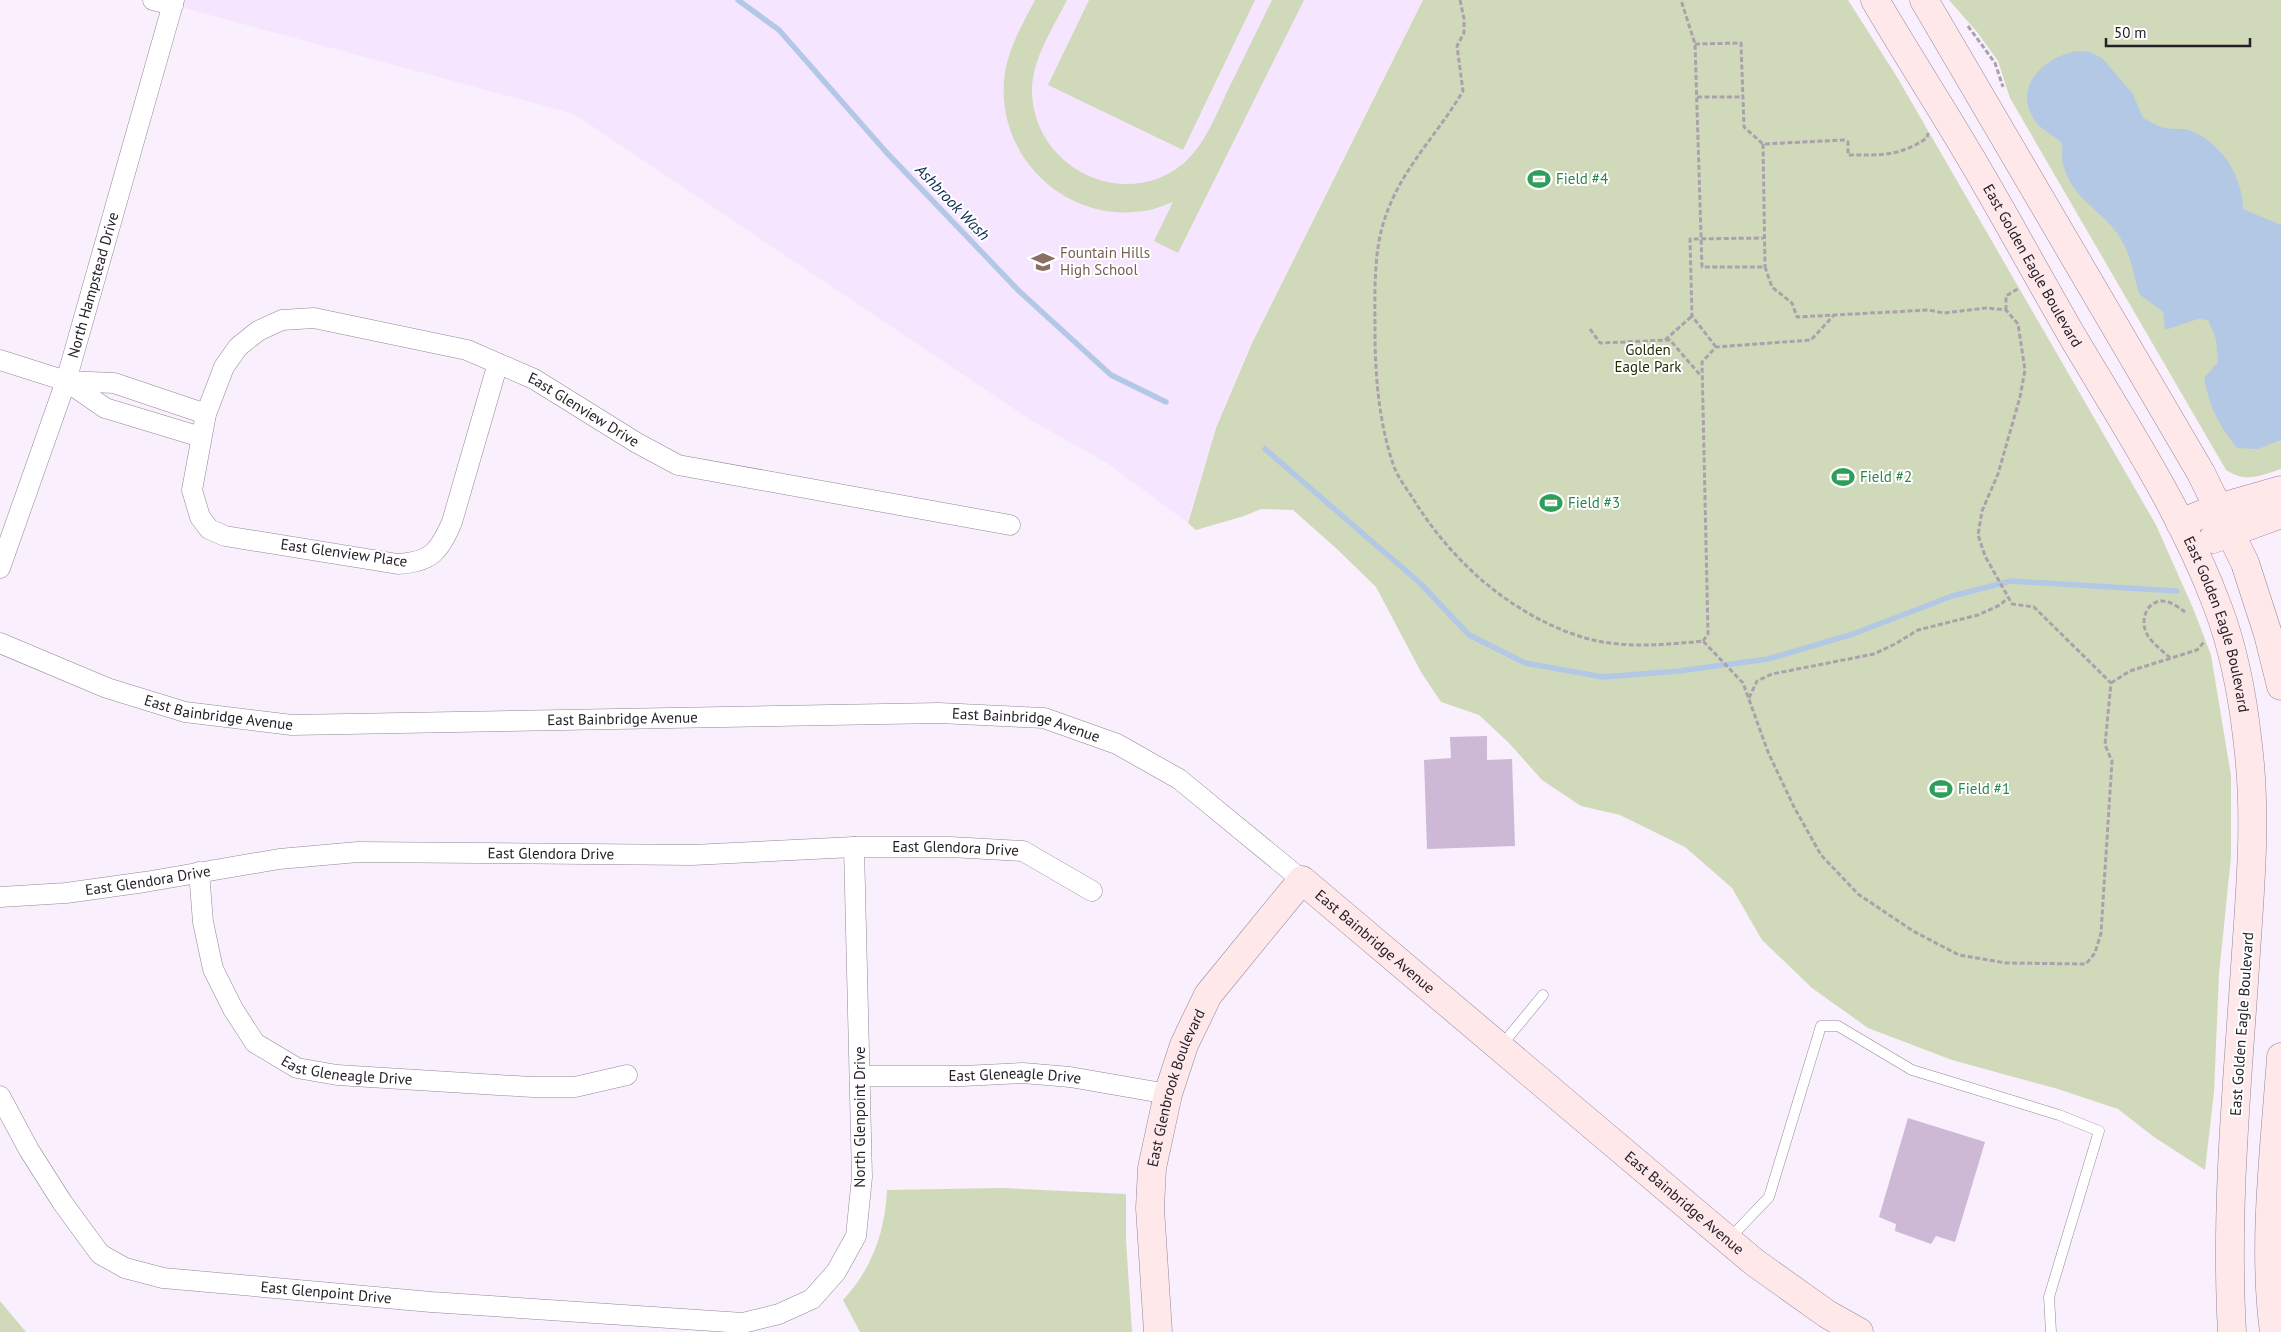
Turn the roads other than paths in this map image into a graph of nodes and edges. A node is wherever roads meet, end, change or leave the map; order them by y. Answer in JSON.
{"nodes":[{"id":1,"x":153,"y":0,"type":"edge"},
{"id":2,"x":1875,"y":0,"type":"edge"},
{"id":3,"x":1924,"y":0,"type":"edge"},
{"id":4,"x":174,"y":2,"type":"edge"},
{"id":5,"x":0,"y":360,"type":"edge"},
{"id":6,"x":498,"y":363,"type":"junction"},
{"id":7,"x":66,"y":381,"type":"junction"},
{"id":8,"x":206,"y":414,"type":"junction"},
{"id":9,"x":201,"y":437,"type":"junction"},
{"id":10,"x":2281,"y":490,"type":"edge"},
{"id":11,"x":2281,"y":514,"type":"edge"},
{"id":12,"x":2224,"y":520,"type":"junction"},
{"id":13,"x":2180,"y":523,"type":"junction"},
{"id":14,"x":1010,"y":525,"type":"dead end"},
{"id":15,"x":2193,"y":547,"type":"junction"},
{"id":16,"x":0,"y":568,"type":"edge"},
{"id":17,"x":0,"y":643,"type":"edge"},
{"id":18,"x":2281,"y":686,"type":"edge"},
{"id":19,"x":854,"y":847,"type":"junction"},
{"id":20,"x":199,"y":872,"type":"junction"},
{"id":21,"x":1302,"y":880,"type":"junction"},
{"id":22,"x":1092,"y":891,"type":"dead end"},
{"id":23,"x":0,"y":897,"type":"edge"},
{"id":24,"x":1543,"y":995,"type":"dead end"},
{"id":25,"x":1500,"y":1047,"type":"junction"},
{"id":26,"x":2281,"y":1057,"type":"edge"},
{"id":27,"x":627,"y":1075,"type":"dead end"},
{"id":28,"x":860,"y":1076,"type":"junction"},
{"id":29,"x":1168,"y":1094,"type":"junction"},
{"id":30,"x":0,"y":1096,"type":"edge"},
{"id":31,"x":1728,"y":1240,"type":"junction"},
{"id":32,"x":743,"y":1323,"type":"joint"},
{"id":33,"x":2273,"y":1328,"type":"edge"},
{"id":34,"x":2225,"y":1331,"type":"edge"},
{"id":35,"x":1158,"y":1332,"type":"edge"},
{"id":36,"x":1859,"y":1332,"type":"edge"},
{"id":37,"x":2051,"y":1332,"type":"edge"}],
"edges":[{"from":1,"to":4,"type":"street"},
{"from":2,"to":13,"type":"street","name":"East Golden Eagle Boulevard"},
{"from":3,"to":12,"type":"street"},
{"from":4,"to":7,"type":"street","name":"North Hampstead Drive"},
{"from":5,"to":7,"type":"street"},
{"from":6,"to":8,"type":"street","name":"East Glenview Drive"},
{"from":6,"to":9,"type":"street","name":"East Glenview Place"},
{"from":6,"to":14,"type":"street","name":"East Glenview Drive"},
{"from":7,"to":8,"type":"street"},
{"from":7,"to":9,"type":"street"},
{"from":7,"to":16,"type":"street","name":"North Hampstead Drive"},
{"from":8,"to":9,"type":"street","name":"East Glenview Place"},
{"from":10,"to":12,"type":"street"},
{"from":11,"to":12,"type":"street"},
{"from":12,"to":13,"type":"street"},
{"from":12,"to":15,"type":"street"},
{"from":12,"to":18,"type":"street"},
{"from":13,"to":15,"type":"street","name":"East Golden Eagle Boulevard"},
{"from":15,"to":34,"type":"street","name":"East Golden Eagle Boulevard"},
{"from":17,"to":21,"type":"street","name":"East Bainbridge Avenue"},
{"from":19,"to":20,"type":"street","name":"East Glendora Drive"},
{"from":19,"to":22,"type":"street","name":"East Glendora Drive"},
{"from":19,"to":28,"type":"street","name":"North Glenpoint Drive"},
{"from":20,"to":23,"type":"street","name":"East Glendora Drive"},
{"from":20,"to":27,"type":"street","name":"East Gleneagle Drive"},
{"from":21,"to":25,"type":"street","name":"East Bainbridge Avenue"},
{"from":21,"to":29,"type":"street","name":"East Glenbrook Boulevard"},
{"from":24,"to":25,"type":"lane"},
{"from":25,"to":31,"type":"street","name":"East Bainbridge Avenue"},
{"from":26,"to":33,"type":"street"},
{"from":28,"to":29,"type":"street","name":"East Gleneagle Drive"},
{"from":28,"to":32,"type":"street","name":"North Glenpoint Drive"},
{"from":29,"to":35,"type":"street","name":"East Glenbrook Boulevard"},
{"from":30,"to":32,"type":"street","name":"East Glenpoint Drive"},
{"from":31,"to":36,"type":"street","name":"East Bainbridge Avenue"},
{"from":31,"to":37,"type":"lane"},
{"from":33,"to":34,"type":"street"}]}
